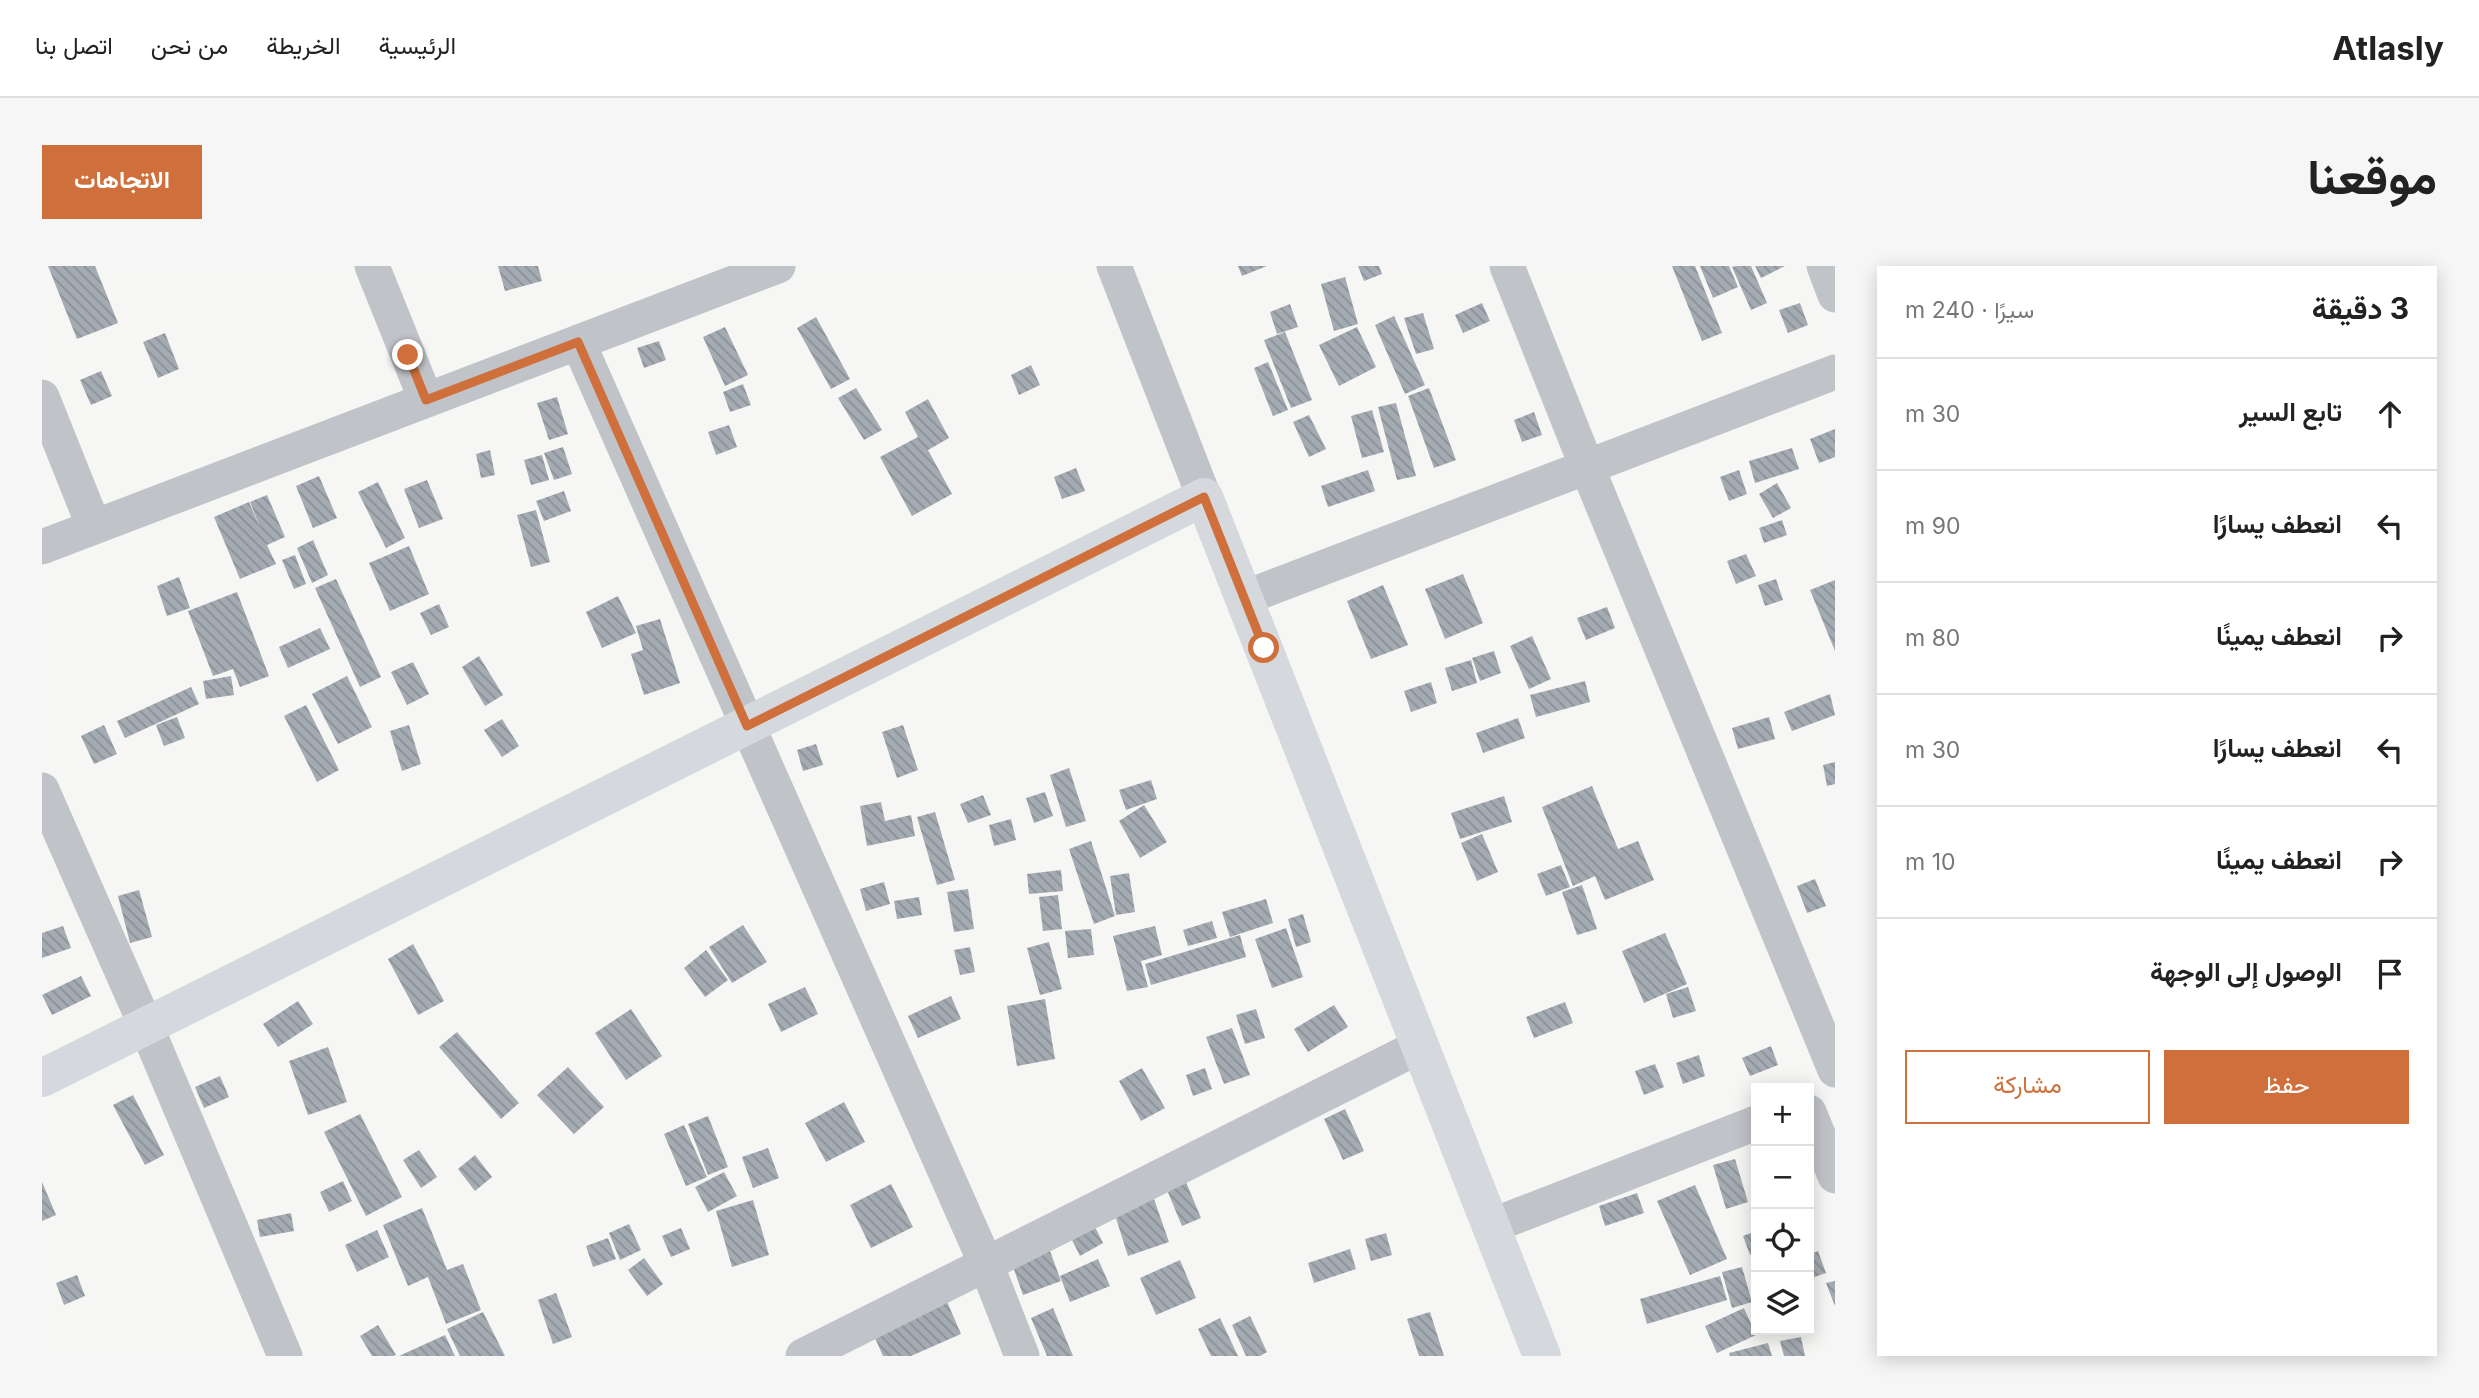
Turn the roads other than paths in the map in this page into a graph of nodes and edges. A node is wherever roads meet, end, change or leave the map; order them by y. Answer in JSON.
{"nodes":[{"id":1,"x":372,"y":266,"type":"edge"},
{"id":2,"x":1114,"y":266,"type":"edge"},
{"id":3,"x":1507,"y":266,"type":"edge"},
{"id":4,"x":1824,"y":266,"type":"edge"},
{"id":5,"x":766,"y":268,"type":"edge"},
{"id":6,"x":1835,"y":295,"type":"edge"},
{"id":7,"x":578,"y":342,"type":"junction"},
{"id":8,"x":1835,"y":372,"type":"edge"},
{"id":9,"x":42,"y":397,"type":"edge"},
{"id":10,"x":426,"y":400,"type":"junction"},
{"id":11,"x":1587,"y":467,"type":"junction"},
{"id":12,"x":1204,"y":497,"type":"junction"},
{"id":13,"x":94,"y":527,"type":"junction"},
{"id":14,"x":42,"y":547,"type":"edge"},
{"id":15,"x":1244,"y":598,"type":"junction"},
{"id":16,"x":747,"y":726,"type":"junction"},
{"id":17,"x":42,"y":790,"type":"edge"},
{"id":18,"x":146,"y":1026,"type":"junction"},
{"id":19,"x":1420,"y":1046,"type":"junction"},
{"id":20,"x":1835,"y":1070,"type":"edge"},
{"id":21,"x":42,"y":1078,"type":"edge"},
{"id":22,"x":1835,"y":1093,"type":"edge"},
{"id":23,"x":1814,"y":1101,"type":"edge"},
{"id":24,"x":1814,"y":1124,"type":"edge"},
{"id":25,"x":1751,"y":1125,"type":"edge"},
{"id":26,"x":1835,"y":1176,"type":"edge"},
{"id":27,"x":1490,"y":1226,"type":"junction"},
{"id":28,"x":986,"y":1264,"type":"junction"},
{"id":29,"x":285,"y":1356,"type":"edge"},
{"id":30,"x":803,"y":1356,"type":"edge"},
{"id":31,"x":1022,"y":1356,"type":"edge"},
{"id":32,"x":1542,"y":1356,"type":"edge"}],
"edges":[{"from":1,"to":10,"type":"street"},
{"from":2,"to":12,"type":"street"},
{"from":3,"to":11,"type":"street"},
{"from":4,"to":6,"type":"street"},
{"from":5,"to":7,"type":"street"},
{"from":7,"to":10,"type":"street"},
{"from":7,"to":16,"type":"street"},
{"from":8,"to":11,"type":"street"},
{"from":9,"to":13,"type":"street"},
{"from":10,"to":13,"type":"street"},
{"from":11,"to":15,"type":"street"},
{"from":11,"to":20,"type":"street"},
{"from":12,"to":15,"type":"main road"},
{"from":12,"to":16,"type":"main road"},
{"from":13,"to":14,"type":"street"},
{"from":15,"to":19,"type":"main road"},
{"from":16,"to":18,"type":"main road"},
{"from":16,"to":28,"type":"street"},
{"from":17,"to":18,"type":"street"},
{"from":18,"to":21,"type":"main road"},
{"from":18,"to":29,"type":"street"},
{"from":19,"to":27,"type":"main road"},
{"from":19,"to":28,"type":"street"},
{"from":22,"to":23,"type":"street"},
{"from":24,"to":26,"type":"street"},
{"from":25,"to":27,"type":"street"},
{"from":27,"to":32,"type":"main road"},
{"from":28,"to":30,"type":"street"},
{"from":28,"to":31,"type":"street"}]}
